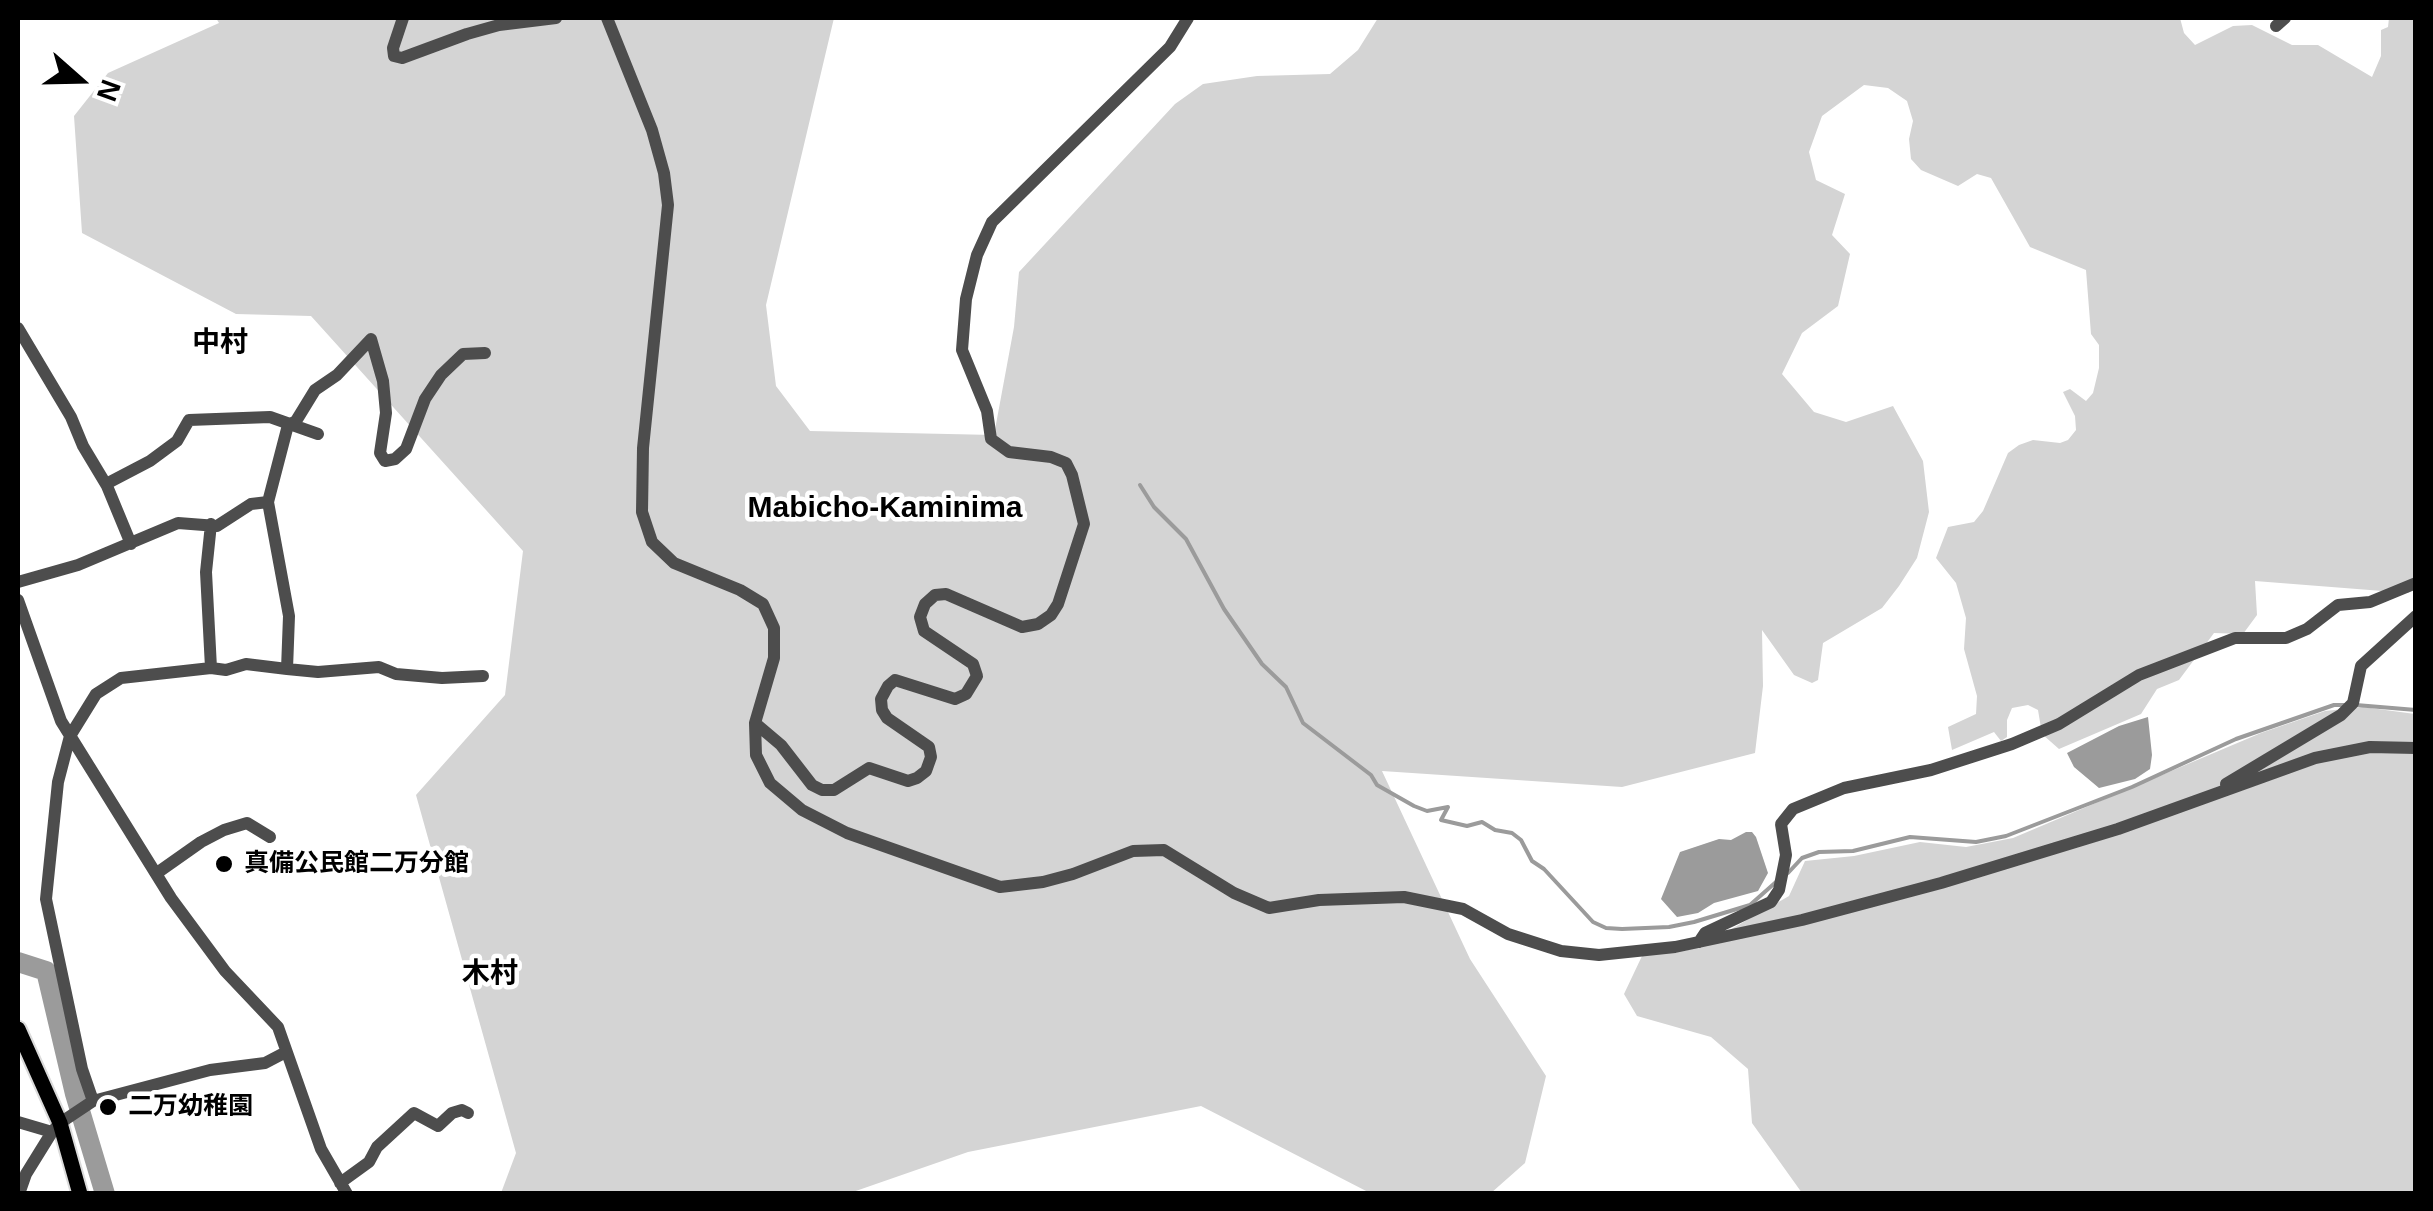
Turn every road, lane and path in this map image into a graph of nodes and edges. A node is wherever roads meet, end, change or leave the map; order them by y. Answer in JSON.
{"nodes":[{"id":1,"x":404,"y":18,"type":"edge"},
{"id":2,"x":556,"y":18,"type":"edge"},
{"id":3,"x":607,"y":18,"type":"edge"},
{"id":4,"x":1188,"y":18,"type":"edge"},
{"id":5,"x":18,"y":328,"type":"edge"},
{"id":6,"x":486,"y":353,"type":"dead end"},
{"id":7,"x":291,"y":424,"type":"junction"},
{"id":8,"x":318,"y":434,"type":"dead end"},
{"id":9,"x":106,"y":484,"type":"junction"},
{"id":10,"x":268,"y":502,"type":"junction"},
{"id":11,"x":211,"y":524,"type":"junction"},
{"id":12,"x":131,"y":544,"type":"junction"},
{"id":13,"x":18,"y":582,"type":"edge"},
{"id":14,"x":2416,"y":583,"type":"edge"},
{"id":15,"x":18,"y":600,"type":"edge"},
{"id":16,"x":2416,"y":616,"type":"edge"},
{"id":17,"x":211,"y":668,"type":"junction"},
{"id":18,"x":287,"y":669,"type":"junction"},
{"id":19,"x":483,"y":676,"type":"dead end"},
{"id":20,"x":755,"y":723,"type":"junction"},
{"id":21,"x":70,"y":736,"type":"junction"},
{"id":22,"x":2416,"y":748,"type":"edge"},
{"id":23,"x":2204,"y":798,"type":"junction"},
{"id":24,"x":270,"y":837,"type":"dead end"},
{"id":25,"x":157,"y":873,"type":"junction"},
{"id":26,"x":1699,"y":942,"type":"junction"},
{"id":27,"x":18,"y":1028,"type":"edge"},
{"id":28,"x":286,"y":1052,"type":"junction"},
{"id":29,"x":93,"y":1100,"type":"junction"},
{"id":30,"x":468,"y":1113,"type":"dead end"},
{"id":31,"x":18,"y":1122,"type":"edge"},
{"id":32,"x":56,"y":1128,"type":"junction"},
{"id":33,"x":344,"y":1188,"type":"edge"},
{"id":34,"x":19,"y":1194,"type":"edge"},
{"id":35,"x":80,"y":1194,"type":"edge"}],
"edges":[{"from":1,"to":2,"type":"street"},
{"from":3,"to":20,"type":"street"},
{"from":4,"to":20,"type":"street"},
{"from":5,"to":9,"type":"street"},
{"from":6,"to":7,"type":"street"},
{"from":7,"to":8,"type":"street"},
{"from":7,"to":9,"type":"street"},
{"from":7,"to":10,"type":"street"},
{"from":9,"to":12,"type":"street"},
{"from":10,"to":11,"type":"street"},
{"from":10,"to":18,"type":"street"},
{"from":11,"to":12,"type":"street"},
{"from":11,"to":17,"type":"street"},
{"from":12,"to":13,"type":"street"},
{"from":14,"to":26,"type":"street"},
{"from":15,"to":21,"type":"street"},
{"from":16,"to":23,"type":"street"},
{"from":17,"to":18,"type":"street"},
{"from":17,"to":21,"type":"street"},
{"from":18,"to":19,"type":"street"},
{"from":20,"to":26,"type":"street"},
{"from":21,"to":25,"type":"street"},
{"from":21,"to":29,"type":"street"},
{"from":22,"to":23,"type":"street"},
{"from":23,"to":26,"type":"street"},
{"from":24,"to":25,"type":"street"},
{"from":25,"to":28,"type":"street"},
{"from":27,"to":32,"type":"main road"},
{"from":28,"to":29,"type":"street"},
{"from":28,"to":33,"type":"street"},
{"from":29,"to":32,"type":"street"},
{"from":30,"to":33,"type":"street"},
{"from":31,"to":32,"type":"street"},
{"from":32,"to":34,"type":"street"},
{"from":32,"to":35,"type":"main road"}]}
